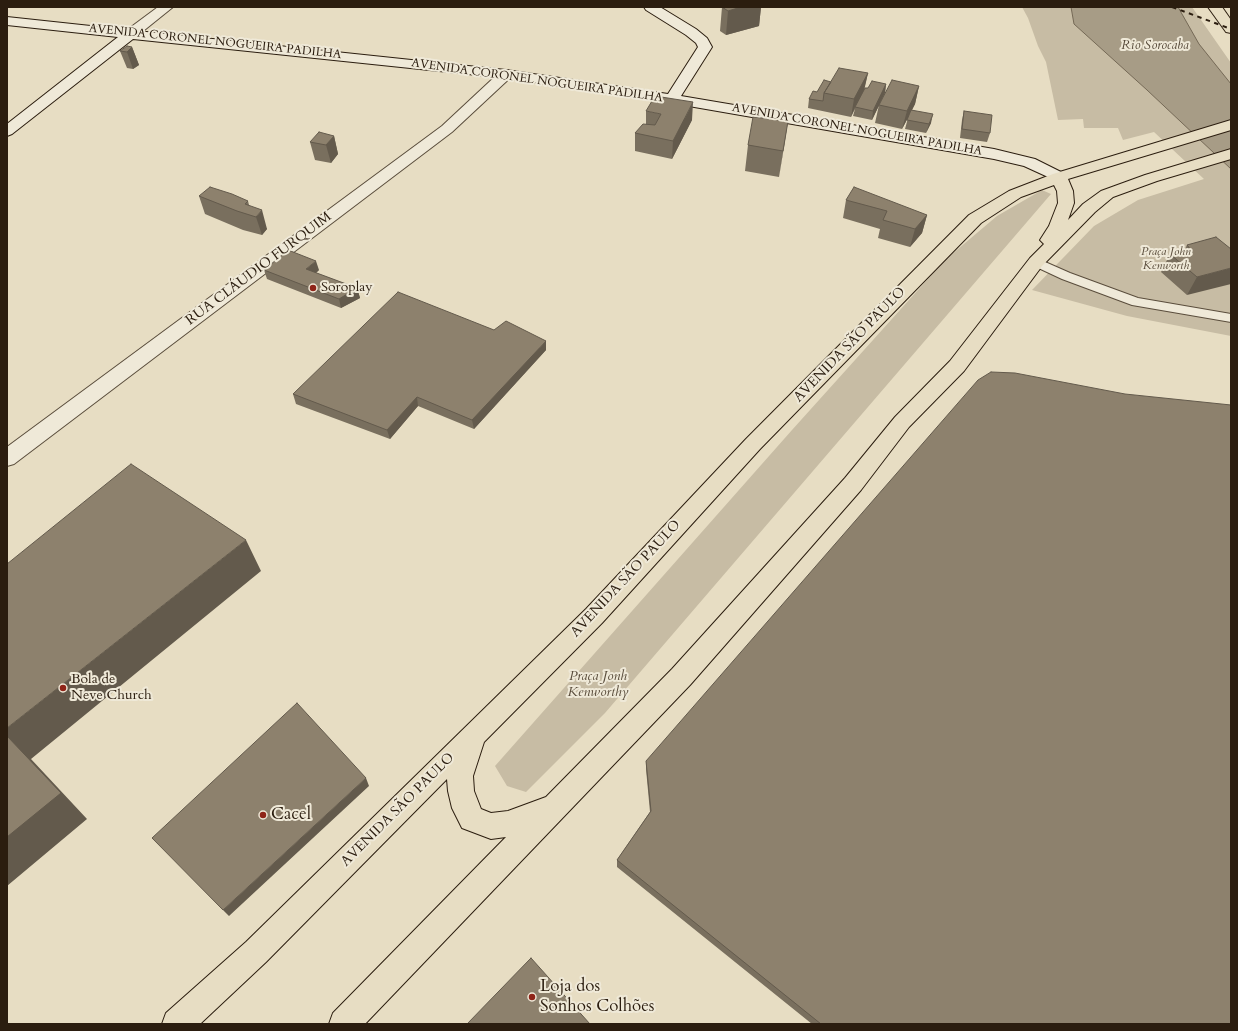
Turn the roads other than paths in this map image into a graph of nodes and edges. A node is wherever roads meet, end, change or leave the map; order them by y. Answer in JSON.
{"nodes":[{"id":1,"x":166,"y":7,"type":"edge"},
{"id":2,"x":650,"y":7,"type":"edge"},
{"id":3,"x":1215,"y":7,"type":"edge"},
{"id":4,"x":7,"y":21,"type":"edge"},
{"id":5,"x":1231,"y":29,"type":"edge"},
{"id":6,"x":132,"y":33,"type":"junction"},
{"id":7,"x":506,"y":74,"type":"junction"},
{"id":8,"x":672,"y":99,"type":"junction"},
{"id":9,"x":1231,"y":125,"type":"edge"},
{"id":10,"x":7,"y":131,"type":"edge"},
{"id":11,"x":1231,"y":154,"type":"edge"},
{"id":12,"x":1059,"y":178,"type":"junction"},
{"id":13,"x":1036,"y":262,"type":"junction"},
{"id":14,"x":1231,"y":318,"type":"edge"},
{"id":15,"x":7,"y":458,"type":"edge"},
{"id":16,"x":473,"y":735,"type":"junction"},
{"id":17,"x":554,"y":807,"type":"junction"},
{"id":18,"x":177,"y":1024,"type":"edge"},
{"id":19,"x":344,"y":1024,"type":"edge"}],
"edges":[{"from":1,"to":6,"type":"main road"},
{"from":2,"to":8,"type":"main road"},
{"from":3,"to":5,"type":"main road"},
{"from":4,"to":6,"type":"main road","name":"AVENIDA CORONEL NOGUEIRA PADILHA"},
{"from":6,"to":7,"type":"main road","name":"AVENIDA CORONEL NOGUEIRA PADILHA"},
{"from":6,"to":10,"type":"main road"},
{"from":7,"to":8,"type":"main road","name":"AVENIDA CORONEL NOGUEIRA PADILHA"},
{"from":7,"to":15,"type":"main road","name":"RUA CLÁUDIO FURQUIM"},
{"from":8,"to":12,"type":"main road","name":"AVENIDA CORONEL NOGUEIRA PADILHA"},
{"from":9,"to":12,"type":"main road","name":"AVENIDA SÃO PAULO"},
{"from":11,"to":13,"type":"main road"},
{"from":12,"to":13,"type":"main road"},
{"from":12,"to":16,"type":"main road","name":"AVENIDA SÃO PAULO"},
{"from":13,"to":14,"type":"lane"},
{"from":13,"to":17,"type":"main road"},
{"from":16,"to":17,"type":"main road"},
{"from":16,"to":18,"type":"main road","name":"AVENIDA SÃO PAULO"},
{"from":17,"to":19,"type":"main road"}]}
